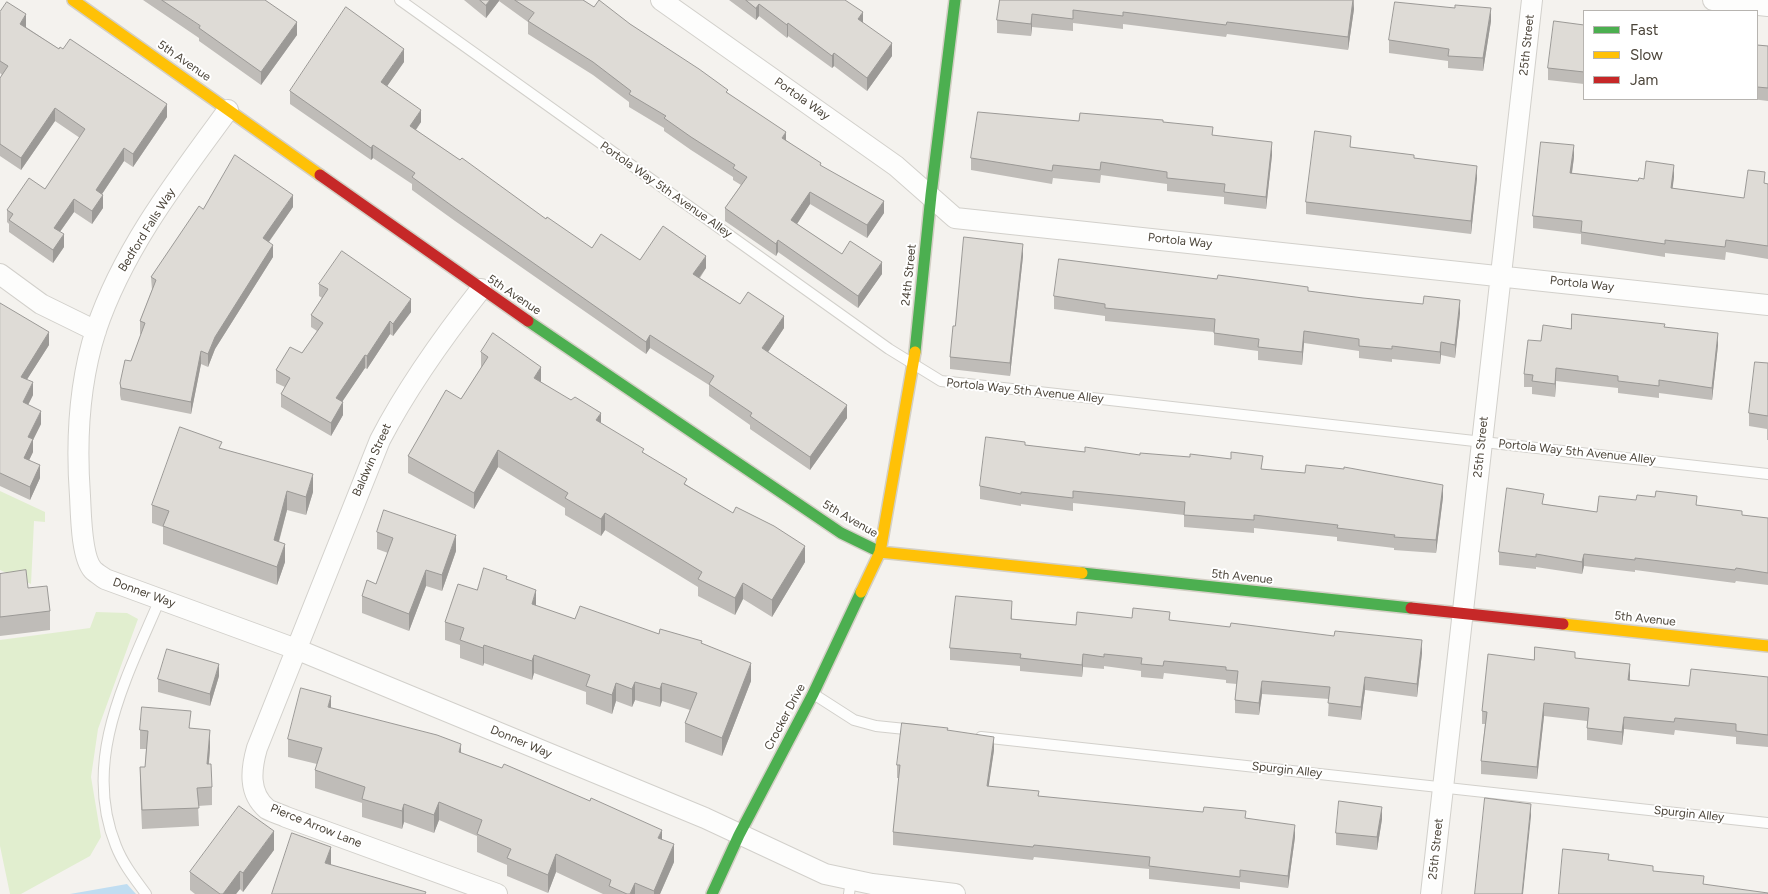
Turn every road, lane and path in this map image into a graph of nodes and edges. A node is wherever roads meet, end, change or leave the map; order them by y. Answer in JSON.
{"nodes":[{"id":1,"x":73,"y":0,"type":"edge"},
{"id":2,"x":400,"y":0,"type":"edge"},
{"id":3,"x":661,"y":0,"type":"edge"},
{"id":4,"x":955,"y":0,"type":"edge"},
{"id":5,"x":1532,"y":0,"type":"edge"},
{"id":6,"x":1713,"y":0,"type":"edge"},
{"id":7,"x":1768,"y":6,"type":"edge"},
{"id":8,"x":228,"y":110,"type":"junction"},
{"id":9,"x":931,"y":195,"type":"junction"},
{"id":10,"x":0,"y":274,"type":"edge"},
{"id":11,"x":1501,"y":275,"type":"junction"},
{"id":12,"x":481,"y":288,"type":"junction"},
{"id":13,"x":1768,"y":305,"type":"edge"},
{"id":14,"x":96,"y":331,"type":"junction"},
{"id":15,"x":914,"y":364,"type":"junction"},
{"id":16,"x":1482,"y":442,"type":"junction"},
{"id":17,"x":1768,"y":474,"type":"edge"},
{"id":18,"x":880,"y":552,"type":"junction"},
{"id":19,"x":92,"y":569,"type":"joint"},
{"id":20,"x":160,"y":599,"type":"junction"},
{"id":21,"x":1463,"y":614,"type":"junction"},
{"id":22,"x":1768,"y":646,"type":"edge"},
{"id":23,"x":296,"y":649,"type":"junction"},
{"id":24,"x":813,"y":694,"type":"junction"},
{"id":25,"x":926,"y":731,"type":"edge"},
{"id":26,"x":966,"y":735,"type":"edge"},
{"id":27,"x":1443,"y":787,"type":"junction"},
{"id":28,"x":1768,"y":823,"type":"edge"},
{"id":29,"x":739,"y":835,"type":"junction"},
{"id":30,"x":850,"y":887,"type":"edge"},
{"id":31,"x":146,"y":894,"type":"edge"},
{"id":32,"x":498,"y":894,"type":"edge"},
{"id":33,"x":712,"y":894,"type":"edge"},
{"id":34,"x":955,"y":894,"type":"edge"},
{"id":35,"x":1431,"y":894,"type":"edge"}],
"edges":[{"from":1,"to":8,"type":"street","name":"5th Avenue"},
{"from":2,"to":15,"type":"lane","name":"Portola Way 5th Avenue Alley"},
{"from":3,"to":9,"type":"street","name":"Portola Way"},
{"from":4,"to":9,"type":"street","name":"24th Street"},
{"from":5,"to":11,"type":"street","name":"25th Street"},
{"from":6,"to":7,"type":"street"},
{"from":8,"to":12,"type":"street","name":"5th Avenue"},
{"from":8,"to":14,"type":"street","name":"Bedford Falls Way"},
{"from":9,"to":11,"type":"street","name":"Portola Way"},
{"from":9,"to":15,"type":"street","name":"24th Street"},
{"from":10,"to":14,"type":"street"},
{"from":11,"to":13,"type":"street","name":"Portola Way"},
{"from":11,"to":16,"type":"street","name":"25th Street"},
{"from":12,"to":18,"type":"street","name":"5th Avenue"},
{"from":12,"to":23,"type":"street","name":"Baldwin Street"},
{"from":14,"to":19,"type":"street","name":"Bedford Falls Way"},
{"from":15,"to":16,"type":"lane","name":"Portola Way 5th Avenue Alley"},
{"from":15,"to":18,"type":"street","name":"24th Street"},
{"from":16,"to":17,"type":"lane","name":"Portola Way 5th Avenue Alley"},
{"from":16,"to":21,"type":"street","name":"25th Street"},
{"from":18,"to":21,"type":"street","name":"5th Avenue"},
{"from":18,"to":24,"type":"street","name":"Crocker Drive"},
{"from":19,"to":20,"type":"street","name":"Donner Way"},
{"from":20,"to":23,"type":"street","name":"Donner Way"},
{"from":20,"to":31,"type":"lane"},
{"from":21,"to":22,"type":"street","name":"5th Avenue"},
{"from":21,"to":27,"type":"street","name":"25th Street"},
{"from":23,"to":29,"type":"street","name":"Donner Way"},
{"from":23,"to":32,"type":"street","name":"Pierce Arrow Lane"},
{"from":24,"to":25,"type":"lane"},
{"from":24,"to":29,"type":"street","name":"Crocker Drive"},
{"from":26,"to":27,"type":"lane","name":"Spurgin Alley"},
{"from":27,"to":28,"type":"lane","name":"Spurgin Alley"},
{"from":27,"to":35,"type":"street","name":"25th Street"},
{"from":29,"to":30,"type":"street","name":"Donner Way"},
{"from":29,"to":33,"type":"street","name":"Crocker Drive"},
{"from":30,"to":34,"type":"street","name":"Donner Way"}]}
